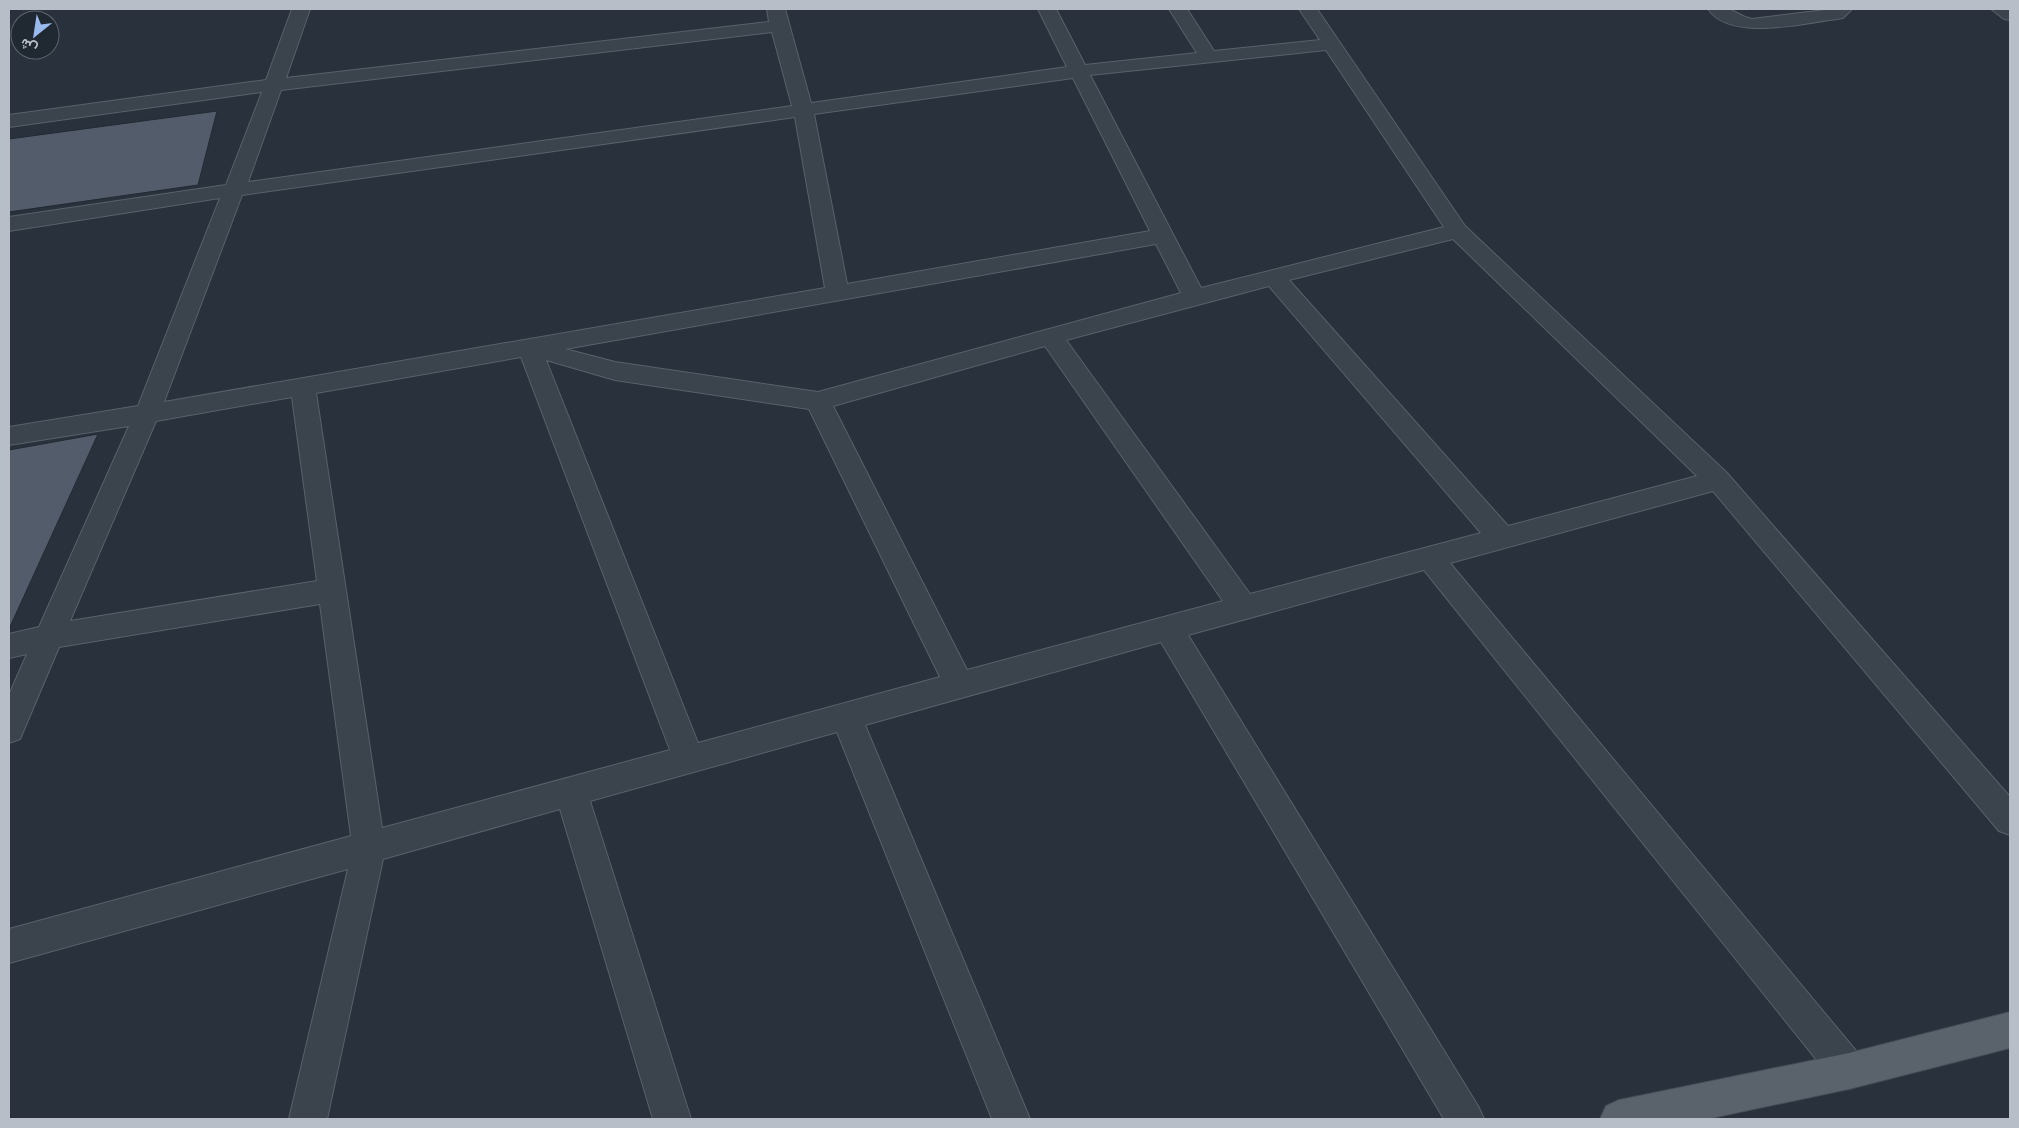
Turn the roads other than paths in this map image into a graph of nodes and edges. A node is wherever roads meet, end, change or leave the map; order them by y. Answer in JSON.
{"nodes":[{"id":1,"x":301,"y":9,"type":"edge"},
{"id":2,"x":1048,"y":9,"type":"edge"},
{"id":3,"x":1178,"y":9,"type":"edge"},
{"id":4,"x":1308,"y":9,"type":"edge"},
{"id":5,"x":1717,"y":9,"type":"edge"},
{"id":6,"x":1843,"y":9,"type":"edge"},
{"id":7,"x":2000,"y":9,"type":"edge"},
{"id":8,"x":2010,"y":15,"type":"edge"},
{"id":9,"x":777,"y":18,"type":"edge"},
{"id":10,"x":1332,"y":44,"type":"junction"},
{"id":11,"x":1209,"y":57,"type":"junction"},
{"id":12,"x":1079,"y":71,"type":"junction"},
{"id":13,"x":273,"y":85,"type":"junction"},
{"id":14,"x":803,"y":110,"type":"junction"},
{"id":15,"x":9,"y":121,"type":"edge"},
{"id":16,"x":234,"y":190,"type":"junction"},
{"id":17,"x":9,"y":224,"type":"edge"},
{"id":18,"x":1456,"y":231,"type":"junction"},
{"id":19,"x":1163,"y":236,"type":"junction"},
{"id":20,"x":1273,"y":276,"type":"junction"},
{"id":21,"x":836,"y":293,"type":"junction"},
{"id":22,"x":1194,"y":297,"type":"junction"},
{"id":23,"x":1051,"y":337,"type":"junction"},
{"id":24,"x":529,"y":347,"type":"junction"},
{"id":25,"x":302,"y":386,"type":"junction"},
{"id":26,"x":818,"y":401,"type":"junction"},
{"id":27,"x":147,"y":414,"type":"junction"},
{"id":28,"x":9,"y":436,"type":"edge"},
{"id":29,"x":1718,"y":480,"type":"junction"},
{"id":30,"x":1502,"y":538,"type":"junction"},
{"id":31,"x":1428,"y":557,"type":"junction"},
{"id":32,"x":333,"y":590,"type":"junction"},
{"id":33,"x":1243,"y":607,"type":"junction"},
{"id":34,"x":1168,"y":628,"type":"junction"},
{"id":35,"x":49,"y":637,"type":"junction"},
{"id":36,"x":9,"y":646,"type":"edge"},
{"id":37,"x":959,"y":685,"type":"junction"},
{"id":38,"x":846,"y":716,"type":"junction"},
{"id":39,"x":9,"y":729,"type":"edge"},
{"id":40,"x":689,"y":759,"type":"junction"},
{"id":41,"x":571,"y":792,"type":"junction"},
{"id":42,"x":2010,"y":820,"type":"edge"},
{"id":43,"x":369,"y":847,"type":"junction"},
{"id":44,"x":9,"y":946,"type":"edge"},
{"id":45,"x":2010,"y":1030,"type":"edge"},
{"id":46,"x":1849,"y":1071,"type":"junction"},
{"id":47,"x":308,"y":1119,"type":"edge"},
{"id":48,"x":672,"y":1119,"type":"edge"},
{"id":49,"x":1011,"y":1119,"type":"edge"},
{"id":50,"x":1464,"y":1119,"type":"edge"},
{"id":51,"x":1619,"y":1119,"type":"edge"}],
"edges":[{"from":1,"to":13,"type":"street"},
{"from":2,"to":12,"type":"street"},
{"from":3,"to":11,"type":"street"},
{"from":4,"to":10,"type":"street"},
{"from":5,"to":6,"type":"street"},
{"from":7,"to":8,"type":"street"},
{"from":9,"to":13,"type":"street"},
{"from":9,"to":14,"type":"street"},
{"from":10,"to":11,"type":"street"},
{"from":10,"to":18,"type":"street"},
{"from":11,"to":12,"type":"street"},
{"from":12,"to":14,"type":"street"},
{"from":12,"to":19,"type":"street"},
{"from":13,"to":15,"type":"street"},
{"from":13,"to":16,"type":"street"},
{"from":14,"to":16,"type":"street"},
{"from":14,"to":21,"type":"street"},
{"from":16,"to":17,"type":"street"},
{"from":16,"to":27,"type":"street"},
{"from":18,"to":20,"type":"street"},
{"from":18,"to":29,"type":"street"},
{"from":19,"to":21,"type":"street"},
{"from":19,"to":22,"type":"street"},
{"from":20,"to":22,"type":"street"},
{"from":20,"to":30,"type":"street"},
{"from":21,"to":24,"type":"street"},
{"from":22,"to":23,"type":"street"},
{"from":23,"to":26,"type":"street"},
{"from":23,"to":33,"type":"street"},
{"from":24,"to":25,"type":"street"},
{"from":24,"to":26,"type":"street"},
{"from":24,"to":40,"type":"street"},
{"from":25,"to":27,"type":"street"},
{"from":25,"to":32,"type":"street"},
{"from":26,"to":37,"type":"street"},
{"from":27,"to":28,"type":"street"},
{"from":27,"to":35,"type":"street"},
{"from":29,"to":30,"type":"street"},
{"from":29,"to":42,"type":"street"},
{"from":30,"to":31,"type":"street"},
{"from":31,"to":33,"type":"street"},
{"from":31,"to":46,"type":"street"},
{"from":32,"to":35,"type":"street"},
{"from":32,"to":43,"type":"street"},
{"from":33,"to":34,"type":"street"},
{"from":34,"to":37,"type":"street"},
{"from":34,"to":50,"type":"street"},
{"from":35,"to":36,"type":"street"},
{"from":35,"to":39,"type":"street"},
{"from":37,"to":38,"type":"street"},
{"from":38,"to":40,"type":"street"},
{"from":38,"to":49,"type":"street"},
{"from":40,"to":41,"type":"street"},
{"from":41,"to":43,"type":"street"},
{"from":41,"to":48,"type":"street"},
{"from":43,"to":44,"type":"street"},
{"from":43,"to":47,"type":"street"},
{"from":45,"to":46,"type":"main road"},
{"from":46,"to":51,"type":"main road"}]}
